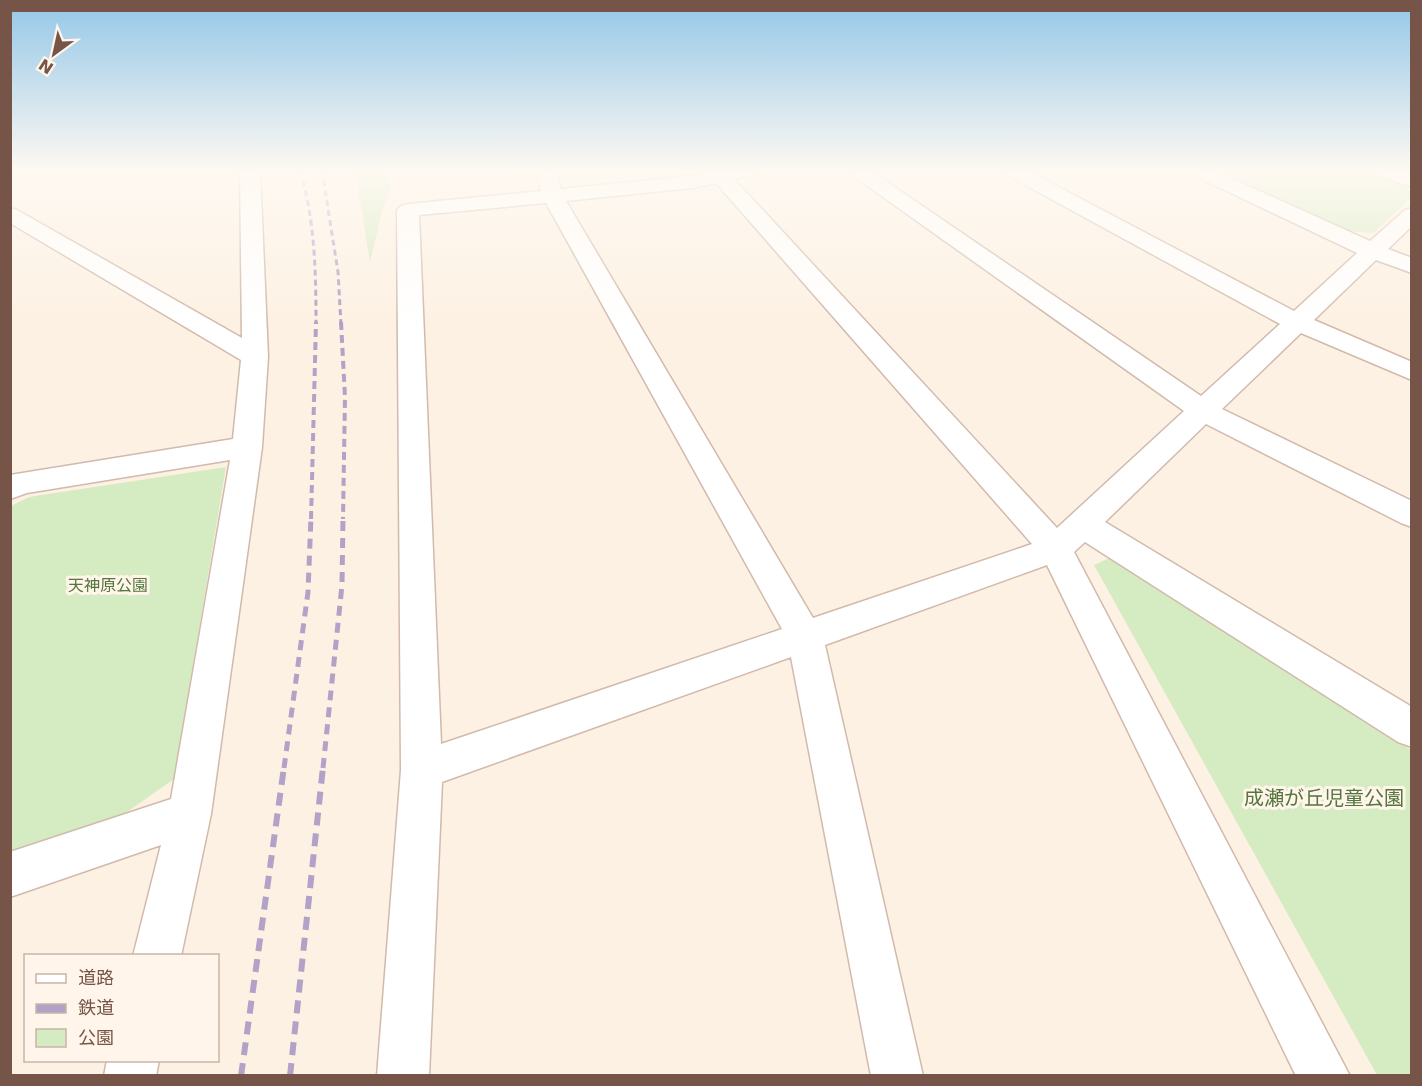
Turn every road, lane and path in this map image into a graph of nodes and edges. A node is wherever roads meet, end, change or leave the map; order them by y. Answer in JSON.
{"nodes":[{"id":1,"x":23,"y":222,"type":"edge"},
{"id":2,"x":251,"y":222,"type":"edge"},
{"id":3,"x":408,"y":222,"type":"edge"},
{"id":4,"x":571,"y":222,"type":"edge"},
{"id":5,"x":770,"y":222,"type":"edge"},
{"id":6,"x":932,"y":222,"type":"edge"},
{"id":7,"x":1109,"y":222,"type":"edge"},
{"id":8,"x":1309,"y":222,"type":"edge"},
{"id":9,"x":1404,"y":222,"type":"edge"},
{"id":10,"x":1372,"y":251,"type":"junction"},
{"id":11,"x":1412,"y":266,"type":"edge"},
{"id":12,"x":1296,"y":322,"type":"junction"},
{"id":13,"x":255,"y":357,"type":"junction"},
{"id":14,"x":1412,"y":372,"type":"edge"},
{"id":15,"x":1203,"y":411,"type":"junction"},
{"id":16,"x":247,"y":447,"type":"junction"},
{"id":17,"x":14,"y":482,"type":"edge"},
{"id":18,"x":1412,"y":515,"type":"edge"},
{"id":19,"x":1083,"y":524,"type":"junction"},
{"id":20,"x":1056,"y":549,"type":"junction"},
{"id":21,"x":805,"y":637,"type":"junction"},
{"id":22,"x":1412,"y":729,"type":"edge"},
{"id":23,"x":422,"y":770,"type":"junction"},
{"id":24,"x":190,"y":814,"type":"junction"},
{"id":25,"x":10,"y":875,"type":"edge"},
{"id":26,"x":157,"y":954,"type":"edge"},
{"id":27,"x":403,"y":1076,"type":"edge"},
{"id":28,"x":897,"y":1076,"type":"edge"},
{"id":29,"x":1324,"y":1076,"type":"edge"}],
"edges":[{"from":1,"to":13,"type":"street"},
{"from":2,"to":13,"type":"street"},
{"from":3,"to":23,"type":"street"},
{"from":4,"to":21,"type":"street"},
{"from":5,"to":20,"type":"street"},
{"from":6,"to":15,"type":"street"},
{"from":7,"to":12,"type":"street"},
{"from":8,"to":10,"type":"street"},
{"from":9,"to":10,"type":"street"},
{"from":10,"to":11,"type":"street"},
{"from":10,"to":12,"type":"street"},
{"from":12,"to":14,"type":"street"},
{"from":12,"to":15,"type":"street"},
{"from":13,"to":16,"type":"street"},
{"from":15,"to":18,"type":"street"},
{"from":15,"to":19,"type":"street"},
{"from":16,"to":17,"type":"street"},
{"from":16,"to":24,"type":"street"},
{"from":19,"to":20,"type":"street"},
{"from":19,"to":22,"type":"street"},
{"from":20,"to":21,"type":"street"},
{"from":20,"to":29,"type":"street"},
{"from":21,"to":23,"type":"street"},
{"from":21,"to":28,"type":"street"},
{"from":23,"to":27,"type":"street"},
{"from":24,"to":25,"type":"street"},
{"from":24,"to":26,"type":"street"}]}
